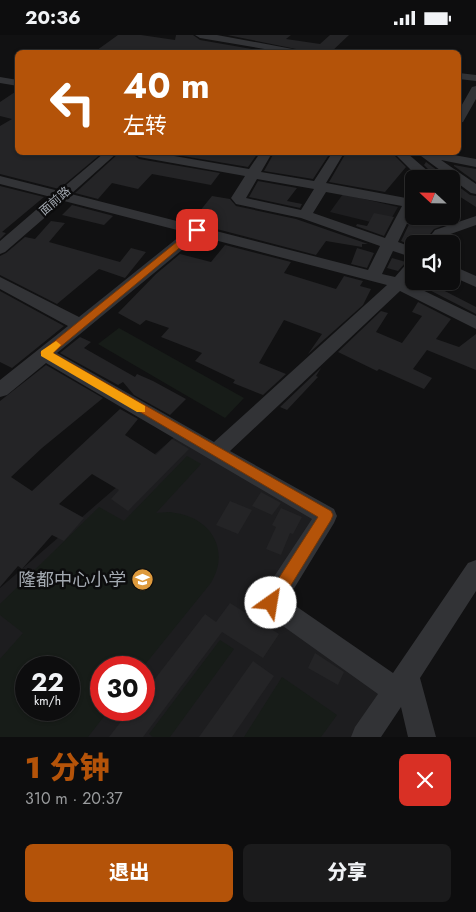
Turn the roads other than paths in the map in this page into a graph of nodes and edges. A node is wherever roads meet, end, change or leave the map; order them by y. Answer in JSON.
{"nodes":[{"id":1,"x":200,"y":35,"type":"edge"},
{"id":2,"x":255,"y":35,"type":"edge"},
{"id":3,"x":245,"y":43,"type":"junction"},
{"id":4,"x":237,"y":50,"type":"edge"},
{"id":5,"x":290,"y":50,"type":"edge"},
{"id":6,"x":461,"y":76,"type":"edge"},
{"id":7,"x":476,"y":78,"type":"edge"},
{"id":8,"x":0,"y":80,"type":"edge"},
{"id":9,"x":15,"y":82,"type":"edge"},
{"id":10,"x":476,"y":89,"type":"edge"},
{"id":11,"x":464,"y":101,"type":"edge"},
{"id":12,"x":461,"y":114,"type":"edge"},
{"id":13,"x":476,"y":115,"type":"edge"},
{"id":14,"x":461,"y":118,"type":"edge"},
{"id":15,"x":109,"y":155,"type":"edge"},
{"id":16,"x":150,"y":155,"type":"edge"},
{"id":17,"x":265,"y":155,"type":"edge"},
{"id":18,"x":337,"y":155,"type":"edge"},
{"id":19,"x":402,"y":155,"type":"edge"},
{"id":20,"x":425,"y":155,"type":"edge"},
{"id":21,"x":444,"y":155,"type":"edge"},
{"id":22,"x":476,"y":163,"type":"edge"},
{"id":23,"x":419,"y":170,"type":"edge"},
{"id":24,"x":252,"y":173,"type":"junction"},
{"id":25,"x":0,"y":180,"type":"edge"},
{"id":26,"x":320,"y":186,"type":"junction"},
{"id":27,"x":476,"y":190,"type":"edge"},
{"id":28,"x":63,"y":195,"type":"junction"},
{"id":29,"x":405,"y":198,"type":"edge"},
{"id":30,"x":405,"y":213,"type":"edge"},
{"id":31,"x":304,"y":215,"type":"junction"},
{"id":32,"x":476,"y":220,"type":"edge"},
{"id":33,"x":197,"y":230,"type":"junction"},
{"id":34,"x":438,"y":235,"type":"edge"},
{"id":35,"x":389,"y":244,"type":"junction"},
{"id":36,"x":0,"y":249,"type":"edge"},
{"id":37,"x":405,"y":250,"type":"edge"},
{"id":38,"x":460,"y":274,"type":"edge"},
{"id":39,"x":373,"y":275,"type":"junction"},
{"id":40,"x":405,"y":276,"type":"edge"},
{"id":41,"x":0,"y":282,"type":"edge"},
{"id":42,"x":476,"y":282,"type":"edge"},
{"id":43,"x":398,"y":284,"type":"junction"},
{"id":44,"x":476,"y":323,"type":"edge"},
{"id":45,"x":80,"y":325,"type":"junction"},
{"id":46,"x":45,"y":353,"type":"junction"},
{"id":47,"x":0,"y":390,"type":"edge"},
{"id":48,"x":216,"y":451,"type":"junction"},
{"id":49,"x":476,"y":571,"type":"edge"},
{"id":50,"x":401,"y":684,"type":"junction"},
{"id":51,"x":365,"y":737,"type":"edge"},
{"id":52,"x":422,"y":737,"type":"edge"}],
"edges":[{"from":1,"to":3,"type":"street"},
{"from":2,"to":3,"type":"street"},
{"from":3,"to":4,"type":"street"},
{"from":3,"to":5,"type":"street"},
{"from":6,"to":7,"type":"street"},
{"from":8,"to":9,"type":"street"},
{"from":10,"to":11,"type":"street"},
{"from":11,"to":12,"type":"street"},
{"from":13,"to":14,"type":"street"},
{"from":15,"to":28,"type":"street","name":"面前路"},
{"from":16,"to":24,"type":"street"},
{"from":17,"to":24,"type":"street"},
{"from":18,"to":26,"type":"street"},
{"from":19,"to":23,"type":"street"},
{"from":20,"to":27,"type":"street"},
{"from":21,"to":22,"type":"street"},
{"from":24,"to":26,"type":"street"},
{"from":24,"to":31,"type":"street"},
{"from":25,"to":28,"type":"street"},
{"from":26,"to":29,"type":"street"},
{"from":26,"to":31,"type":"street"},
{"from":28,"to":33,"type":"street"},
{"from":28,"to":36,"type":"street","name":"面前路"},
{"from":30,"to":35,"type":"street"},
{"from":31,"to":35,"type":"street"},
{"from":32,"to":34,"type":"street"},
{"from":33,"to":39,"type":"street"},
{"from":33,"to":45,"type":"street"},
{"from":35,"to":37,"type":"street"},
{"from":35,"to":39,"type":"street"},
{"from":38,"to":42,"type":"street"},
{"from":39,"to":43,"type":"street"},
{"from":40,"to":43,"type":"street"},
{"from":41,"to":45,"type":"street"},
{"from":43,"to":44,"type":"street"},
{"from":43,"to":48,"type":"street"},
{"from":45,"to":46,"type":"street"},
{"from":46,"to":47,"type":"street"},
{"from":46,"to":48,"type":"street"},
{"from":48,"to":50,"type":"street"},
{"from":49,"to":50,"type":"street"},
{"from":50,"to":51,"type":"street"},
{"from":50,"to":52,"type":"street"}]}
